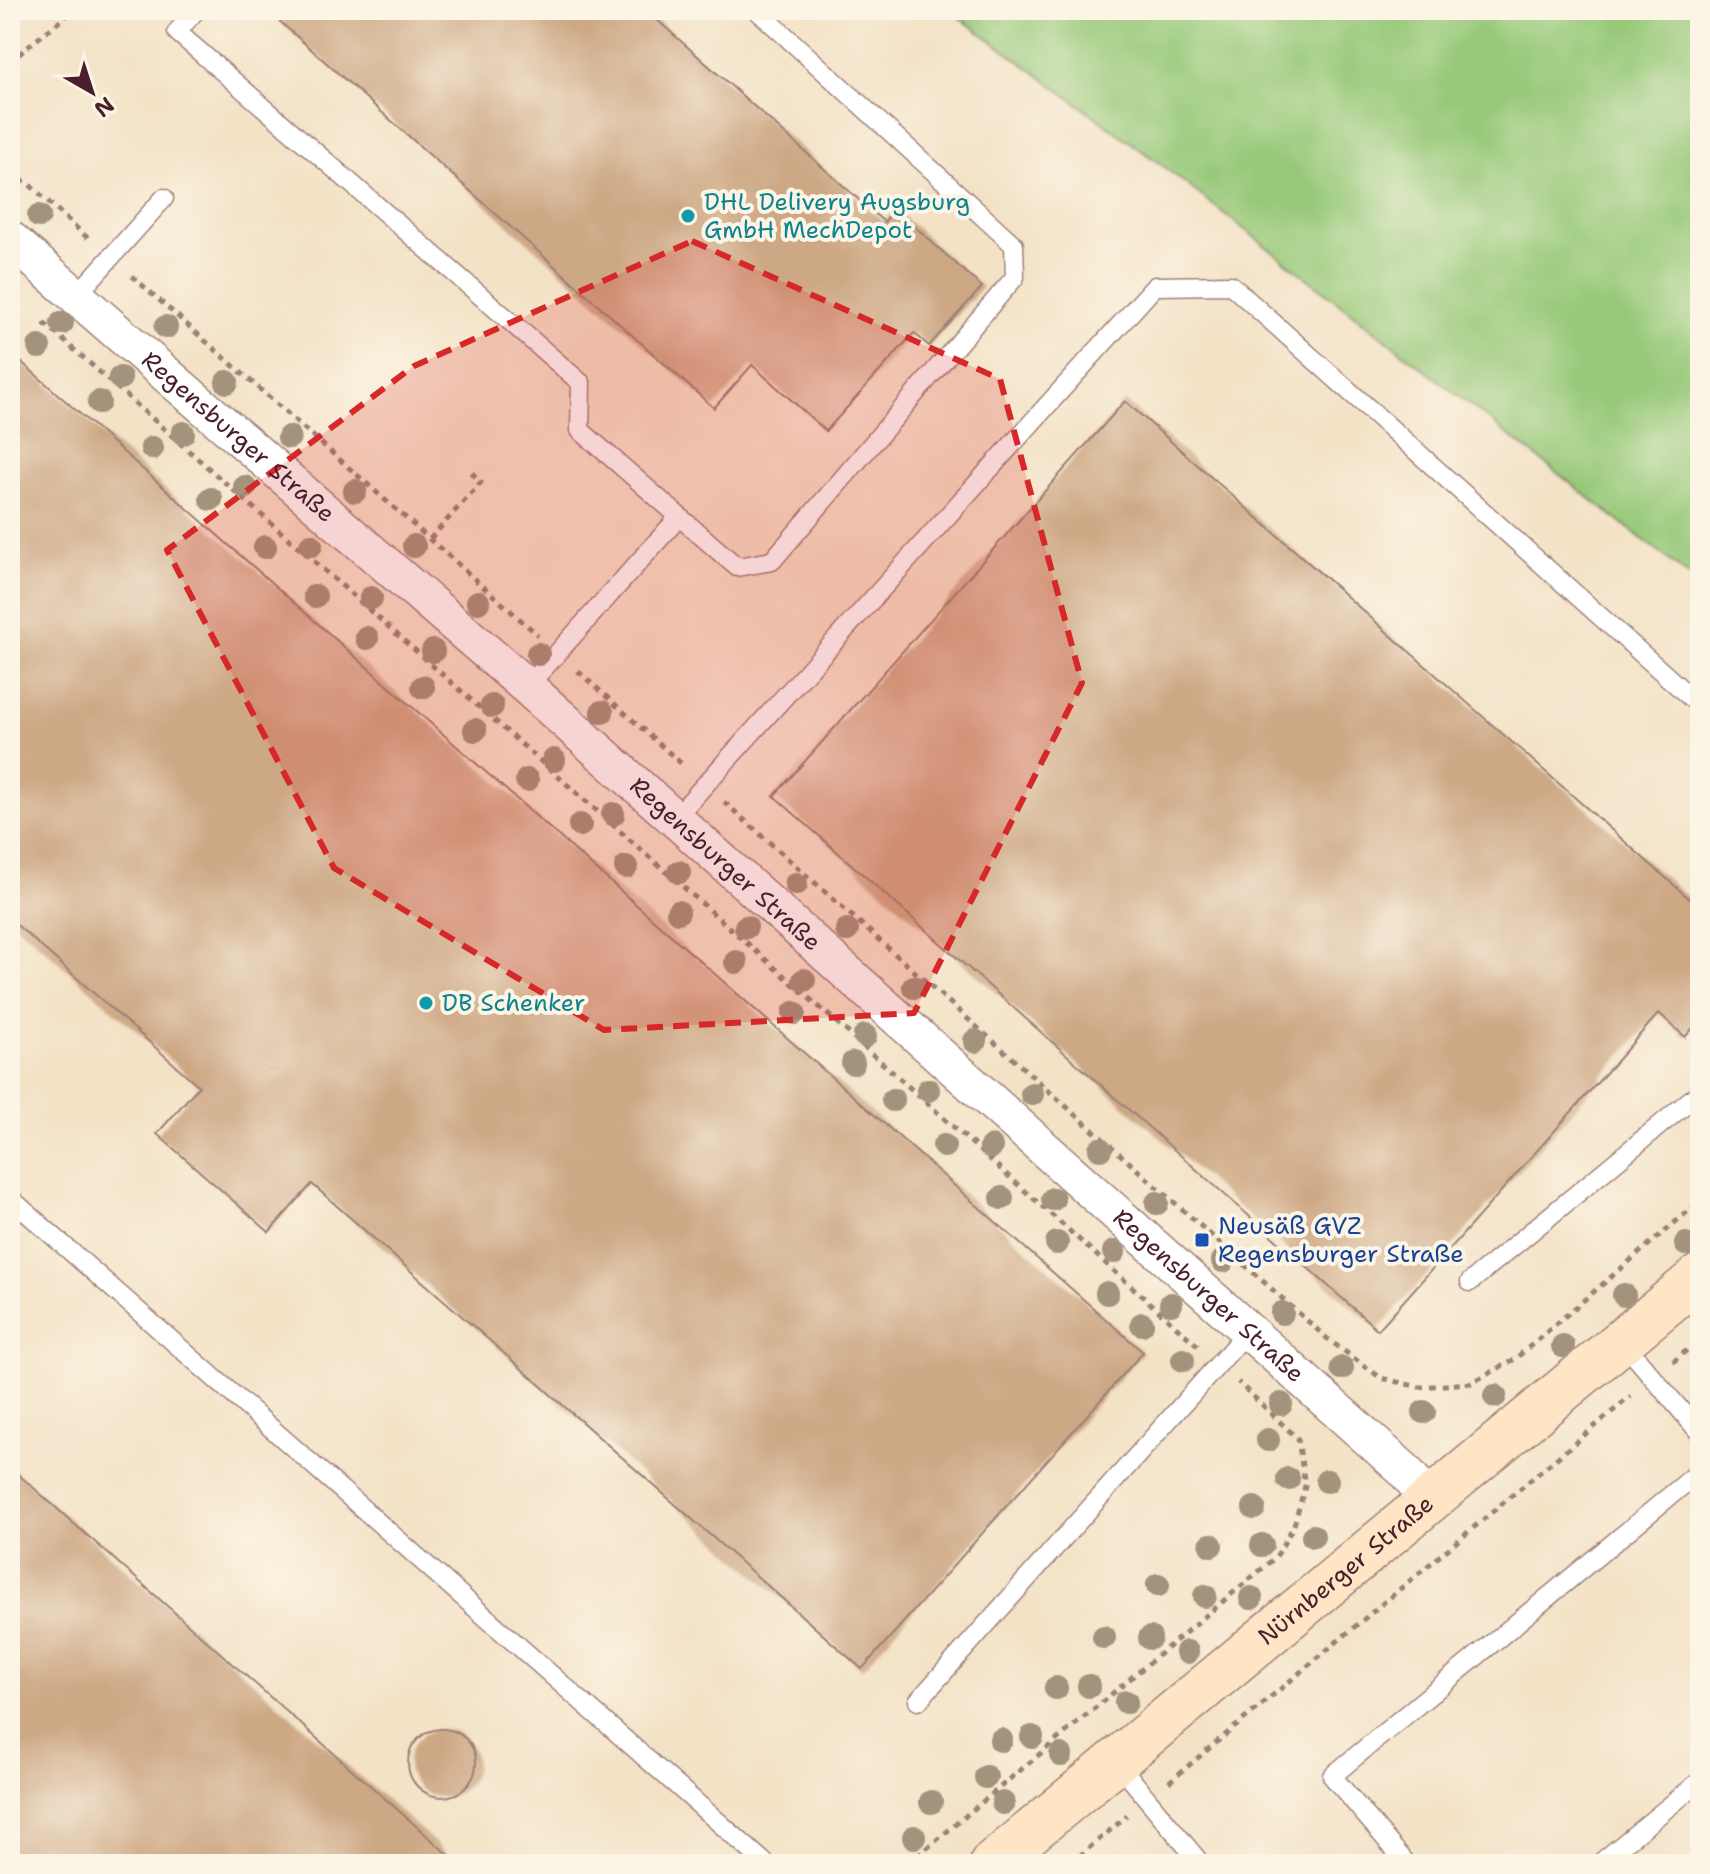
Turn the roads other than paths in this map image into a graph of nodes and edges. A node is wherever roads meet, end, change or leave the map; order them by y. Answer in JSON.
{"nodes":[{"id":1,"x":196,"y":10,"type":"edge"},
{"id":2,"x":757,"y":10,"type":"edge"},
{"id":3,"x":164,"y":198,"type":"dead end"},
{"id":4,"x":10,"y":239,"type":"edge"},
{"id":5,"x":77,"y":295,"type":"junction"},
{"id":6,"x":679,"y":517,"type":"junction"},
{"id":7,"x":527,"y":687,"type":"junction"},
{"id":8,"x":1700,"y":706,"type":"edge"},
{"id":9,"x":675,"y":818,"type":"junction"},
{"id":10,"x":1700,"y":1092,"type":"edge"},
{"id":11,"x":10,"y":1198,"type":"edge"},
{"id":12,"x":1700,"y":1276,"type":"edge"},
{"id":13,"x":1470,"y":1282,"type":"dead end"},
{"id":14,"x":1248,"y":1331,"type":"junction"},
{"id":15,"x":1622,"y":1341,"type":"junction"},
{"id":16,"x":1700,"y":1433,"type":"edge"},
{"id":17,"x":1700,"y":1471,"type":"edge"},
{"id":18,"x":1430,"y":1500,"type":"junction"},
{"id":19,"x":918,"y":1701,"type":"dead end"},
{"id":20,"x":1116,"y":1761,"type":"junction"},
{"id":21,"x":1700,"y":1781,"type":"edge"},
{"id":22,"x":766,"y":1864,"type":"edge"},
{"id":23,"x":992,"y":1864,"type":"edge"},
{"id":24,"x":1201,"y":1864,"type":"edge"},
{"id":25,"x":1407,"y":1864,"type":"edge"},
{"id":26,"x":1599,"y":1864,"type":"edge"}],
"edges":[{"from":1,"to":6,"type":"lane"},
{"from":2,"to":6,"type":"lane"},
{"from":3,"to":5,"type":"lane"},
{"from":4,"to":5,"type":"street","name":"Regensburger Straße"},
{"from":5,"to":7,"type":"street","name":"Regensburger Straße"},
{"from":6,"to":7,"type":"lane"},
{"from":7,"to":9,"type":"street","name":"Regensburger Straße"},
{"from":8,"to":9,"type":"lane"},
{"from":9,"to":14,"type":"street","name":"Regensburger Straße"},
{"from":10,"to":13,"type":"lane"},
{"from":11,"to":22,"type":"lane"},
{"from":12,"to":15,"type":"street","name":"Nürnberger Straße"},
{"from":14,"to":18,"type":"street","name":"Regensburger Straße"},
{"from":14,"to":19,"type":"lane"},
{"from":15,"to":16,"type":"lane"},
{"from":15,"to":18,"type":"street","name":"Nürnberger Straße"},
{"from":17,"to":25,"type":"lane"},
{"from":18,"to":20,"type":"street","name":"Nürnberger Straße"},
{"from":20,"to":23,"type":"street","name":"Nürnberger Straße"},
{"from":20,"to":24,"type":"lane"},
{"from":21,"to":26,"type":"lane"}]}
